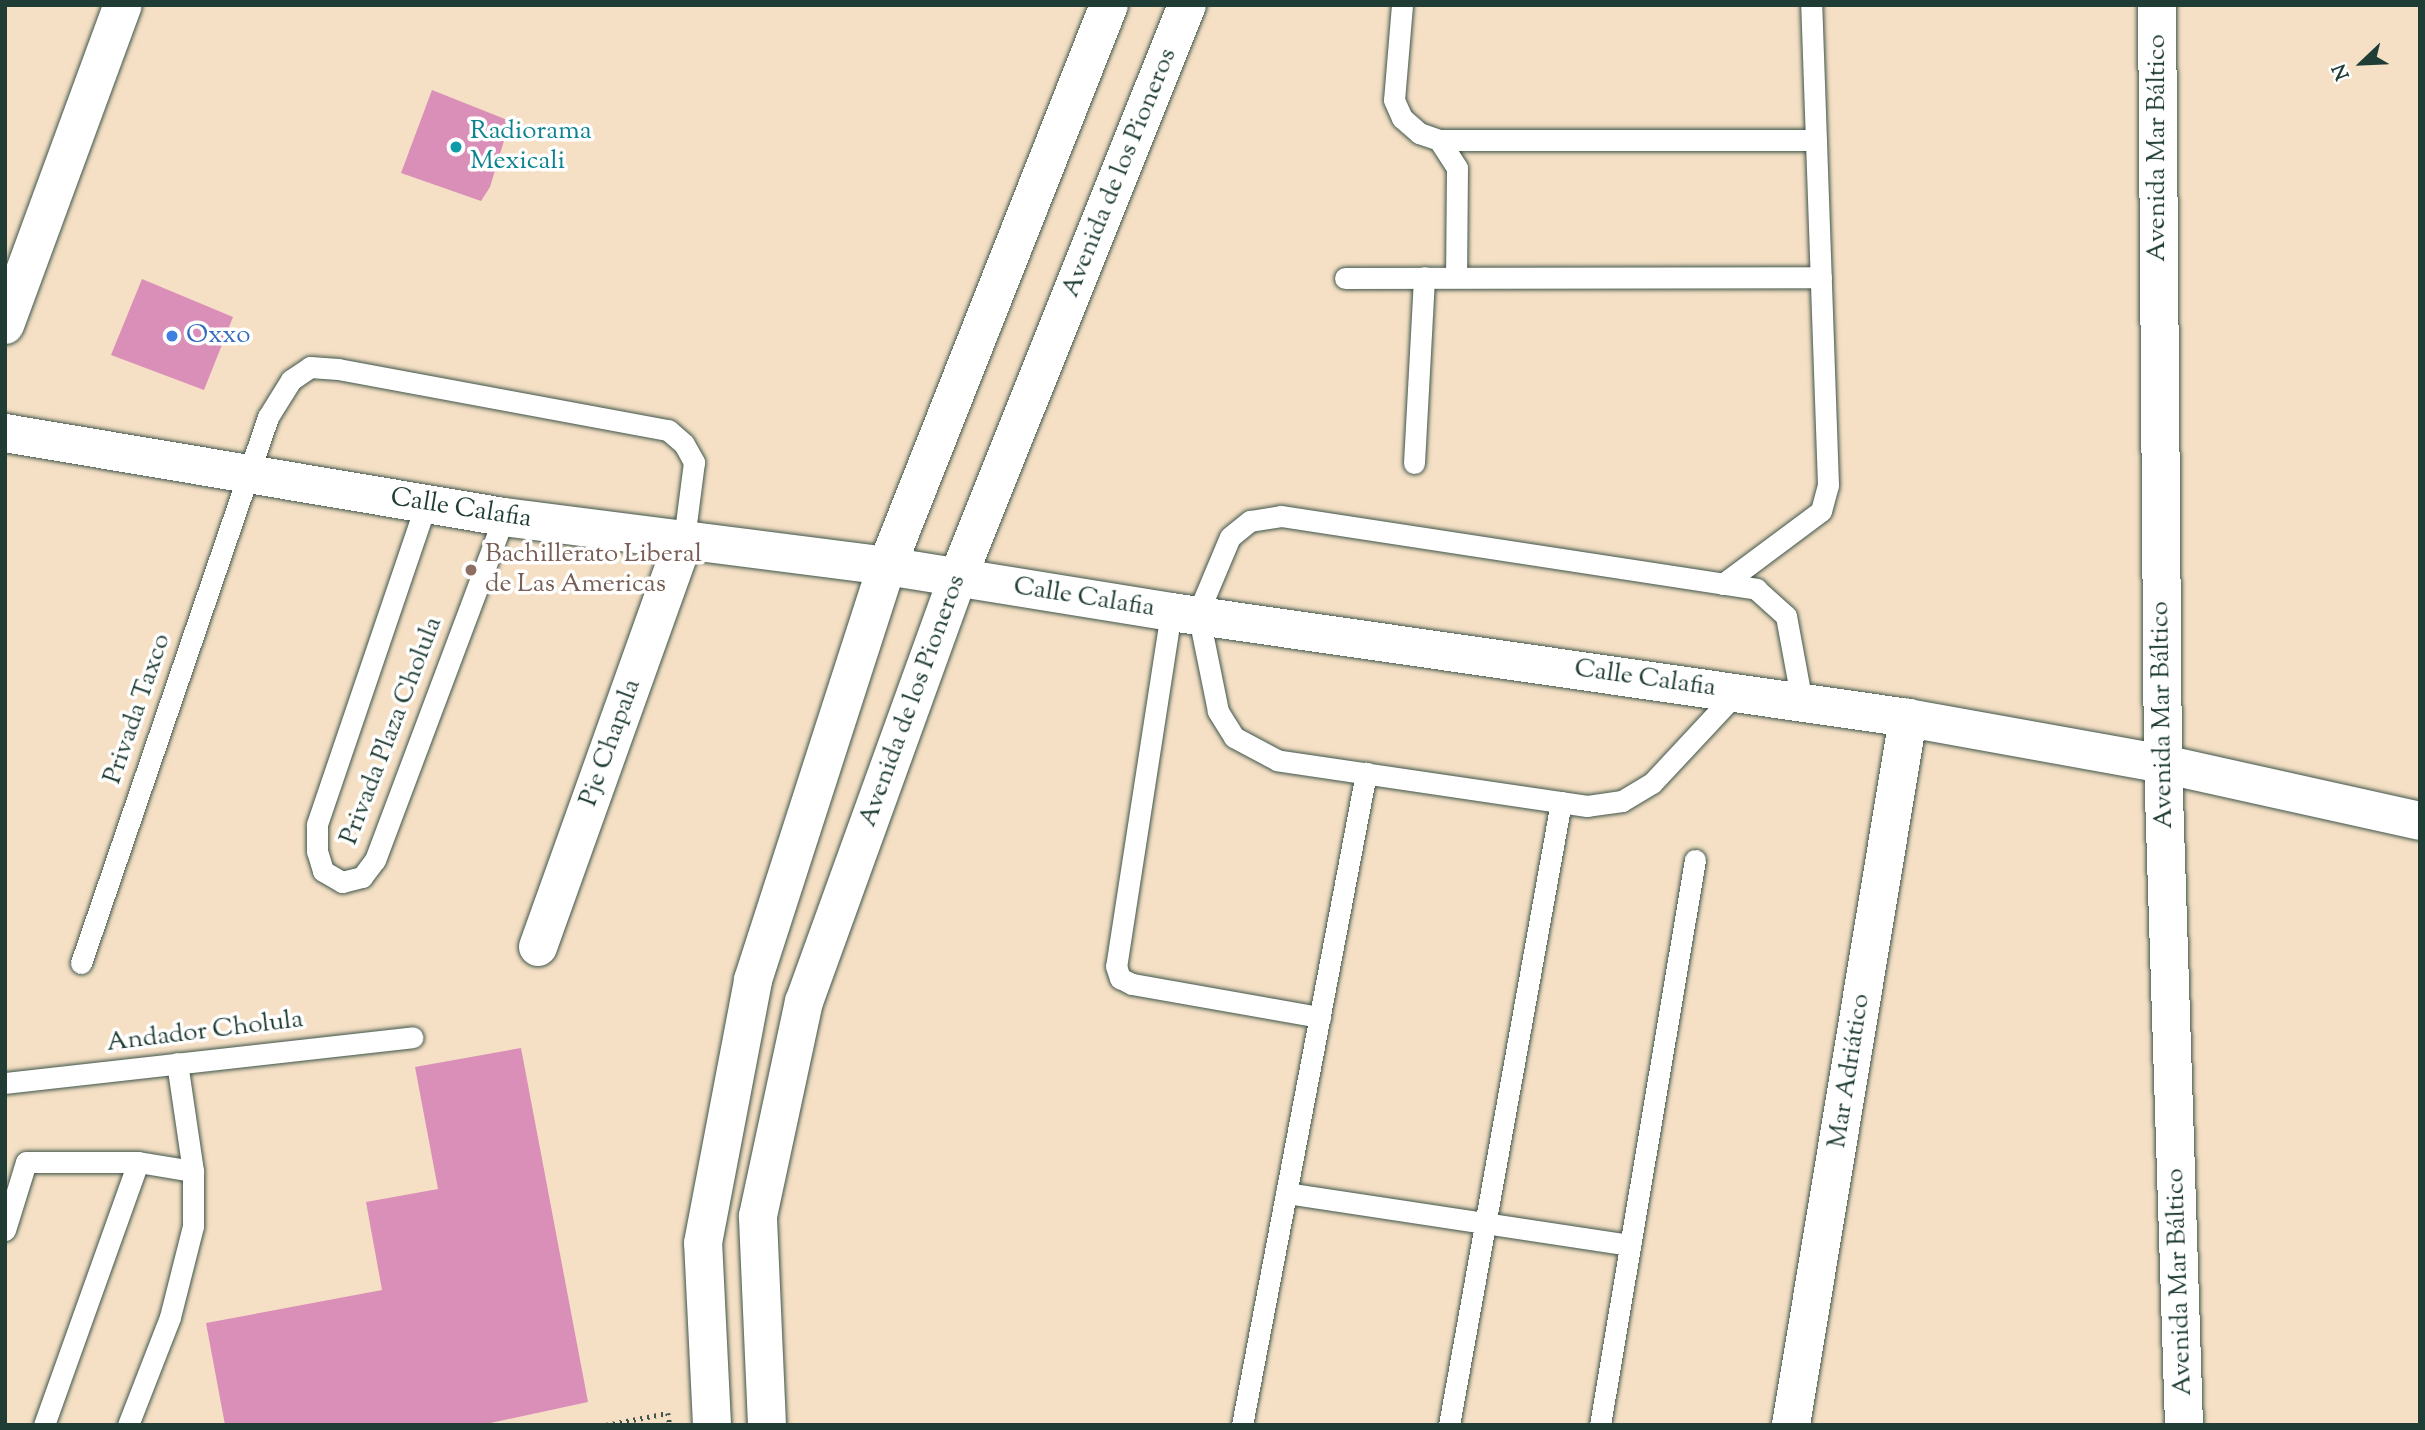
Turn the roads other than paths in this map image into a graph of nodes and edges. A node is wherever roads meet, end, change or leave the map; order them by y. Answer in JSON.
{"nodes":[{"id":1,"x":123,"y":5,"type":"edge"},
{"id":2,"x":1109,"y":5,"type":"edge"},
{"id":3,"x":1187,"y":5,"type":"edge"},
{"id":4,"x":1402,"y":5,"type":"edge"},
{"id":5,"x":1811,"y":5,"type":"edge"},
{"id":6,"x":2157,"y":5,"type":"edge"},
{"id":7,"x":1439,"y":140,"type":"junction"},
{"id":8,"x":1816,"y":140,"type":"junction"},
{"id":9,"x":1424,"y":277,"type":"junction"},
{"id":10,"x":1456,"y":277,"type":"junction"},
{"id":11,"x":1821,"y":277,"type":"junction"},
{"id":12,"x":1345,"y":278,"type":"dead end"},
{"id":13,"x":5,"y":325,"type":"edge"},
{"id":14,"x":5,"y":433,"type":"edge"},
{"id":15,"x":1414,"y":463,"type":"dead end"},
{"id":16,"x":248,"y":474,"type":"junction"},
{"id":17,"x":426,"y":504,"type":"junction"},
{"id":18,"x":504,"y":517,"type":"junction"},
{"id":19,"x":684,"y":539,"type":"junction"},
{"id":20,"x":887,"y":566,"type":"junction"},
{"id":21,"x":958,"y":578,"type":"junction"},
{"id":22,"x":1723,"y":584,"type":"junction"},
{"id":23,"x":1184,"y":612,"type":"junction"},
{"id":24,"x":1737,"y":692,"type":"junction"},
{"id":25,"x":1802,"y":702,"type":"junction"},
{"id":26,"x":1908,"y":718,"type":"junction"},
{"id":27,"x":2163,"y":764,"type":"junction"},
{"id":28,"x":1366,"y":773,"type":"junction"},
{"id":29,"x":1561,"y":802,"type":"junction"},
{"id":30,"x":2420,"y":821,"type":"edge"},
{"id":31,"x":1695,"y":860,"type":"dead end"},
{"id":32,"x":538,"y":947,"type":"dead end"},
{"id":33,"x":81,"y":963,"type":"dead end"},
{"id":34,"x":1320,"y":1017,"type":"junction"},
{"id":35,"x":412,"y":1037,"type":"dead end"},
{"id":36,"x":177,"y":1063,"type":"junction"},
{"id":37,"x":5,"y":1083,"type":"edge"},
{"id":38,"x":138,"y":1162,"type":"junction"},
{"id":39,"x":15,"y":1163,"type":"edge"},
{"id":40,"x":193,"y":1171,"type":"junction"},
{"id":41,"x":1286,"y":1193,"type":"junction"},
{"id":42,"x":1486,"y":1221,"type":"junction"},
{"id":43,"x":5,"y":1230,"type":"edge"},
{"id":44,"x":1630,"y":1245,"type":"junction"},
{"id":45,"x":44,"y":1425,"type":"edge"},
{"id":46,"x":128,"y":1425,"type":"edge"},
{"id":47,"x":712,"y":1425,"type":"edge"},
{"id":48,"x":767,"y":1425,"type":"edge"},
{"id":49,"x":1242,"y":1425,"type":"edge"},
{"id":50,"x":1449,"y":1425,"type":"edge"},
{"id":51,"x":1600,"y":1425,"type":"edge"},
{"id":52,"x":1791,"y":1425,"type":"edge"},
{"id":53,"x":2184,"y":1425,"type":"edge"}],
"edges":[{"from":1,"to":13,"type":"street"},
{"from":2,"to":20,"type":"street"},
{"from":3,"to":21,"type":"street","name":"Avenida de los Pioneros"},
{"from":4,"to":7,"type":"lane"},
{"from":5,"to":8,"type":"lane"},
{"from":6,"to":27,"type":"street","name":"Avenida Mar Báltico"},
{"from":7,"to":8,"type":"lane"},
{"from":7,"to":10,"type":"lane"},
{"from":8,"to":11,"type":"lane"},
{"from":9,"to":10,"type":"lane"},
{"from":9,"to":12,"type":"lane"},
{"from":9,"to":15,"type":"lane"},
{"from":10,"to":11,"type":"lane"},
{"from":11,"to":22,"type":"lane"},
{"from":14,"to":16,"type":"street","name":"Calle Calafia"},
{"from":16,"to":17,"type":"street","name":"Calle Calafia"},
{"from":16,"to":19,"type":"lane","name":"Privada Taxco"},
{"from":16,"to":33,"type":"lane","name":"Privada Taxco"},
{"from":17,"to":18,"type":"street","name":"Calle Calafia"},
{"from":17,"to":18,"type":"lane","name":"Privada Plaza Cholula"},
{"from":18,"to":19,"type":"street","name":"Calle Calafia"},
{"from":19,"to":20,"type":"street","name":"Calle Calafia"},
{"from":19,"to":32,"type":"street","name":"Pje Chapala"},
{"from":20,"to":21,"type":"street","name":"Calle Calafia"},
{"from":20,"to":47,"type":"street"},
{"from":21,"to":23,"type":"street","name":"Calle Calafia"},
{"from":21,"to":48,"type":"street","name":"Avenida de los Pioneros"},
{"from":22,"to":23,"type":"lane"},
{"from":22,"to":25,"type":"lane"},
{"from":23,"to":24,"type":"street","name":"Calle Calafia"},
{"from":23,"to":28,"type":"lane"},
{"from":23,"to":34,"type":"lane"},
{"from":24,"to":25,"type":"street","name":"Calle Calafia"},
{"from":24,"to":29,"type":"lane"},
{"from":25,"to":26,"type":"street","name":"Calle Calafia"},
{"from":26,"to":27,"type":"street","name":"Calle Calafia"},
{"from":26,"to":52,"type":"street","name":"Mar Adriático"},
{"from":27,"to":30,"type":"street","name":"Calle Calafia"},
{"from":27,"to":53,"type":"street","name":"Avenida Mar Báltico"},
{"from":28,"to":29,"type":"lane"},
{"from":28,"to":34,"type":"lane"},
{"from":29,"to":42,"type":"lane"},
{"from":31,"to":44,"type":"lane"},
{"from":34,"to":41,"type":"lane"},
{"from":35,"to":36,"type":"lane","name":"Andador Cholula"},
{"from":36,"to":37,"type":"lane","name":"Andador Cholula"},
{"from":36,"to":40,"type":"lane"},
{"from":38,"to":39,"type":"lane"},
{"from":38,"to":40,"type":"lane"},
{"from":38,"to":45,"type":"lane"},
{"from":39,"to":43,"type":"lane"},
{"from":40,"to":46,"type":"lane"},
{"from":41,"to":42,"type":"lane"},
{"from":41,"to":49,"type":"lane"},
{"from":42,"to":44,"type":"lane"},
{"from":42,"to":50,"type":"lane"},
{"from":44,"to":51,"type":"lane"}]}
